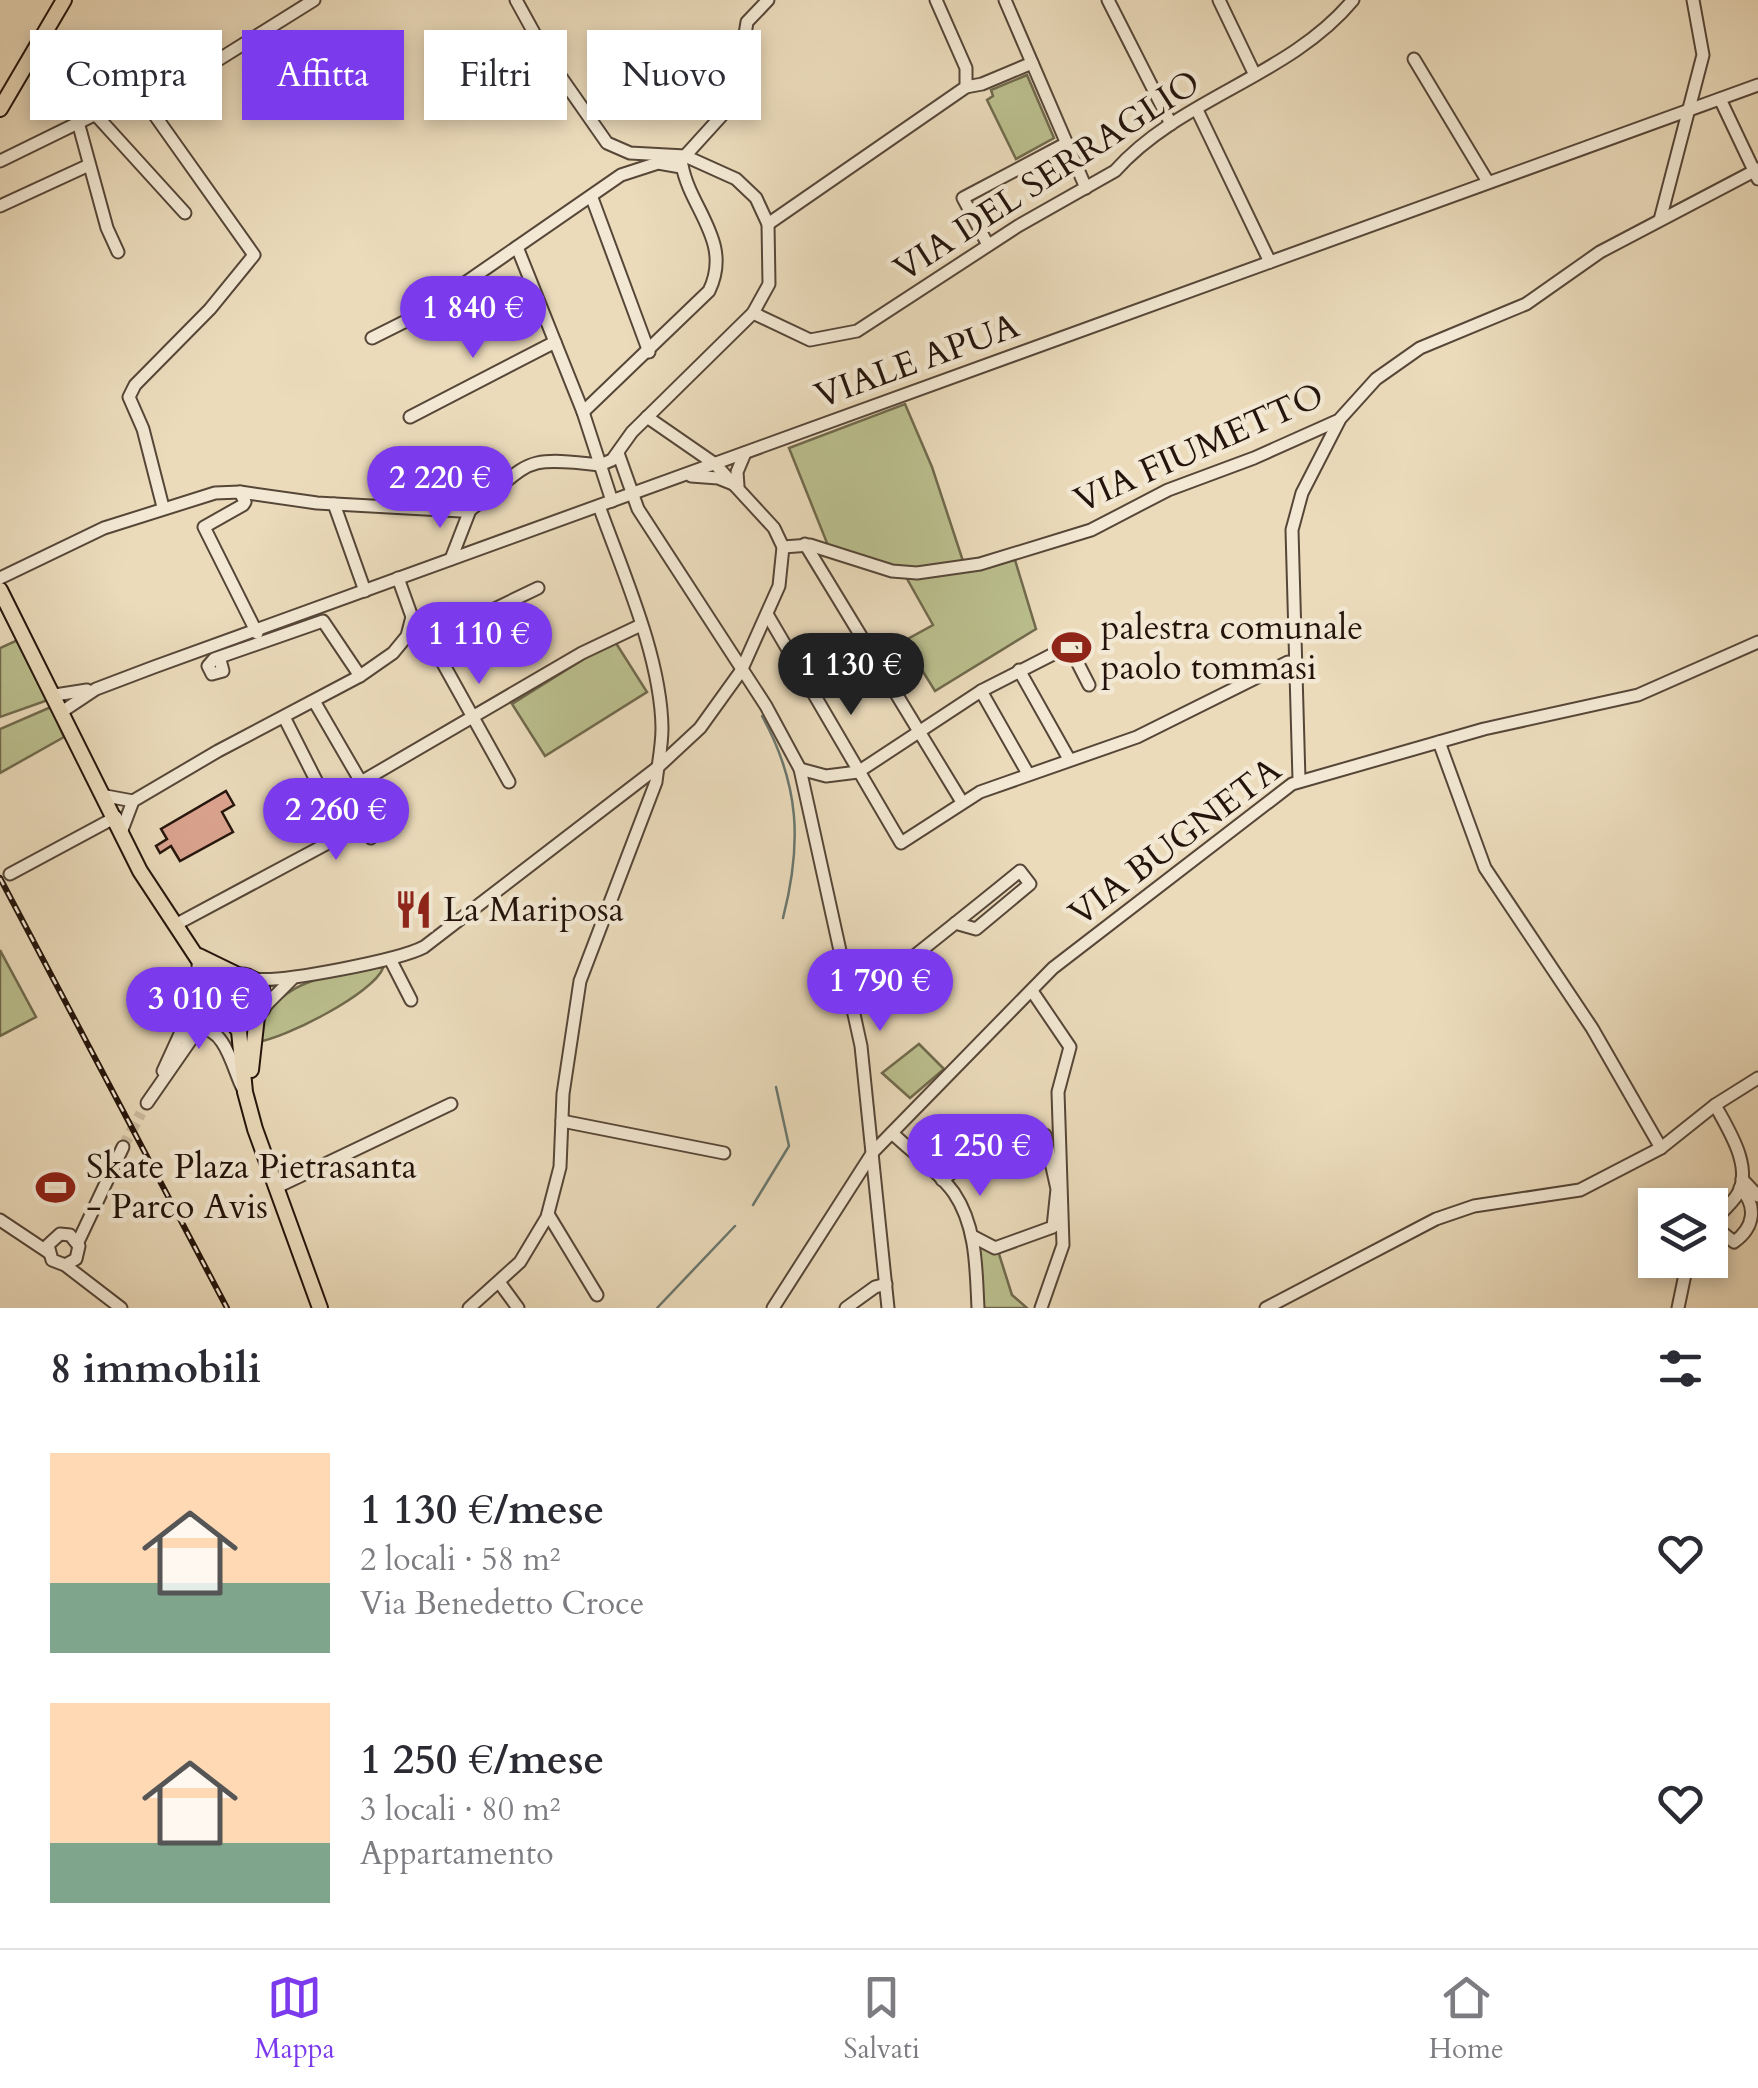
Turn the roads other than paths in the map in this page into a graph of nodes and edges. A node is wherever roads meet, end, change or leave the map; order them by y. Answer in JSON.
{"nodes":[{"id":1,"x":64,"y":0,"type":"edge"},
{"id":2,"x":314,"y":0,"type":"edge"},
{"id":3,"x":516,"y":0,"type":"edge"},
{"id":4,"x":768,"y":0,"type":"edge"},
{"id":5,"x":936,"y":0,"type":"edge"},
{"id":6,"x":1005,"y":0,"type":"edge"},
{"id":7,"x":1108,"y":0,"type":"edge"},
{"id":8,"x":1219,"y":0,"type":"edge"},
{"id":9,"x":1353,"y":0,"type":"edge"},
{"id":10,"x":1693,"y":0,"type":"edge"},
{"id":11,"x":222,"y":56,"type":"edge"},
{"id":12,"x":1414,"y":58,"type":"dead end"},
{"id":13,"x":1032,"y":63,"type":"junction"},
{"id":14,"x":1255,"y":75,"type":"junction"},
{"id":15,"x":1758,"y":85,"type":"edge"},
{"id":16,"x":966,"y":87,"type":"junction"},
{"id":17,"x":1720,"y":99,"type":"junction"},
{"id":18,"x":0,"y":109,"type":"edge"},
{"id":19,"x":1690,"y":109,"type":"junction"},
{"id":20,"x":1197,"y":110,"type":"junction"},
{"id":21,"x":82,"y":120,"type":"edge"},
{"id":22,"x":100,"y":120,"type":"edge"},
{"id":23,"x":158,"y":120,"type":"edge"},
{"id":24,"x":78,"y":122,"type":"junction"},
{"id":25,"x":1171,"y":124,"type":"junction"},
{"id":26,"x":1065,"y":144,"type":"junction"},
{"id":27,"x":640,"y":160,"type":"junction"},
{"id":28,"x":0,"y":162,"type":"edge"},
{"id":29,"x":683,"y":162,"type":"junction"},
{"id":30,"x":89,"y":165,"type":"junction"},
{"id":31,"x":1757,"y":173,"type":"edge"},
{"id":32,"x":1488,"y":182,"type":"junction"},
{"id":33,"x":1086,"y":188,"type":"junction"},
{"id":34,"x":592,"y":198,"type":"junction"},
{"id":35,"x":0,"y":206,"type":"edge"},
{"id":36,"x":185,"y":213,"type":"dead end"},
{"id":37,"x":1660,"y":220,"type":"junction"},
{"id":38,"x":768,"y":224,"type":"junction"},
{"id":39,"x":988,"y":245,"type":"junction"},
{"id":40,"x":517,"y":248,"type":"junction"},
{"id":41,"x":118,"y":252,"type":"dead end"},
{"id":42,"x":1270,"y":262,"type":"junction"},
{"id":43,"x":754,"y":314,"type":"junction"},
{"id":44,"x":372,"y":338,"type":"dead end"},
{"id":45,"x":555,"y":342,"type":"junction"},
{"id":46,"x":649,"y":352,"type":"junction"},
{"id":47,"x":584,"y":412,"type":"junction"},
{"id":48,"x":410,"y":416,"type":"dead end"},
{"id":49,"x":647,"y":417,"type":"junction"},
{"id":50,"x":1340,"y":420,"type":"junction"},
{"id":51,"x":618,"y":453,"type":"junction"},
{"id":52,"x":745,"y":453,"type":"junction"},
{"id":53,"x":715,"y":464,"type":"junction"},
{"id":54,"x":600,"y":465,"type":"junction"},
{"id":55,"x":682,"y":476,"type":"junction"},
{"id":56,"x":738,"y":486,"type":"junction"},
{"id":57,"x":240,"y":492,"type":"junction"},
{"id":58,"x":631,"y":494,"type":"junction"},
{"id":59,"x":612,"y":501,"type":"junction"},
{"id":60,"x":334,"y":504,"type":"junction"},
{"id":61,"x":599,"y":506,"type":"junction"},
{"id":62,"x":162,"y":507,"type":"junction"},
{"id":63,"x":470,"y":510,"type":"junction"},
{"id":64,"x":804,"y":544,"type":"junction"},
{"id":65,"x":782,"y":547,"type":"junction"},
{"id":66,"x":451,"y":559,"type":"junction"},
{"id":67,"x":0,"y":578,"type":"edge"},
{"id":68,"x":398,"y":578,"type":"junction"},
{"id":69,"x":538,"y":588,"type":"dead end"},
{"id":70,"x":0,"y":590,"type":"edge"},
{"id":71,"x":365,"y":590,"type":"junction"},
{"id":72,"x":767,"y":614,"type":"junction"},
{"id":73,"x":412,"y":617,"type":"junction"},
{"id":74,"x":640,"y":624,"type":"junction"},
{"id":75,"x":256,"y":633,"type":"junction"},
{"id":76,"x":430,"y":640,"type":"junction"},
{"id":77,"x":1758,"y":642,"type":"edge"},
{"id":78,"x":220,"y":660,"type":"dead end"},
{"id":79,"x":1294,"y":667,"type":"junction"},
{"id":80,"x":741,"y":670,"type":"junction"},
{"id":81,"x":1019,"y":670,"type":"junction"},
{"id":82,"x":360,"y":676,"type":"junction"},
{"id":83,"x":1089,"y":685,"type":"dead end"},
{"id":84,"x":96,"y":689,"type":"junction"},
{"id":85,"x":981,"y":692,"type":"junction"},
{"id":86,"x":56,"y":695,"type":"junction"},
{"id":87,"x":314,"y":701,"type":"junction"},
{"id":88,"x":63,"y":711,"type":"junction"},
{"id":89,"x":284,"y":717,"type":"junction"},
{"id":90,"x":472,"y":718,"type":"junction"},
{"id":91,"x":919,"y":729,"type":"junction"},
{"id":92,"x":1439,"y":742,"type":"junction"},
{"id":93,"x":1069,"y":759,"type":"junction"},
{"id":94,"x":658,"y":767,"type":"junction"},
{"id":95,"x":800,"y":769,"type":"junction"},
{"id":96,"x":858,"y":772,"type":"junction"},
{"id":97,"x":1027,"y":772,"type":"junction"},
{"id":98,"x":1299,"y":780,"type":"junction"},
{"id":99,"x":361,"y":782,"type":"junction"},
{"id":100,"x":509,"y":782,"type":"dead end"},
{"id":101,"x":106,"y":796,"type":"junction"},
{"id":102,"x":133,"y":802,"type":"junction"},
{"id":103,"x":962,"y":802,"type":"junction"},
{"id":104,"x":119,"y":823,"type":"junction"},
{"id":105,"x":371,"y":838,"type":"dead end"},
{"id":106,"x":10,"y":874,"type":"dead end"},
{"id":107,"x":955,"y":923,"type":"junction"},
{"id":108,"x":175,"y":926,"type":"junction"},
{"id":109,"x":186,"y":939,"type":"junction"},
{"id":110,"x":198,"y":955,"type":"junction"},
{"id":111,"x":390,"y":959,"type":"junction"},
{"id":112,"x":238,"y":975,"type":"junction"},
{"id":113,"x":255,"y":979,"type":"junction"},
{"id":114,"x":292,"y":979,"type":"junction"},
{"id":115,"x":1032,"y":990,"type":"junction"},
{"id":116,"x":218,"y":994,"type":"junction"},
{"id":117,"x":411,"y":1000,"type":"dead end"},
{"id":118,"x":854,"y":1004,"type":"junction"},
{"id":119,"x":260,"y":1012,"type":"junction"},
{"id":120,"x":228,"y":1017,"type":"junction"},
{"id":121,"x":185,"y":1023,"type":"junction"},
{"id":122,"x":164,"y":1071,"type":"junction"},
{"id":123,"x":1758,"y":1078,"type":"edge"},
{"id":124,"x":245,"y":1092,"type":"junction"},
{"id":125,"x":452,"y":1104,"type":"dead end"},
{"id":126,"x":1715,"y":1105,"type":"junction"},
{"id":127,"x":250,"y":1111,"type":"junction"},
{"id":128,"x":562,"y":1121,"type":"junction"},
{"id":129,"x":892,"y":1132,"type":"junction"},
{"id":130,"x":123,"y":1147,"type":"tunnel mouth"},
{"id":131,"x":1660,"y":1148,"type":"junction"},
{"id":132,"x":873,"y":1152,"type":"junction"},
{"id":133,"x":724,"y":1153,"type":"dead end"},
{"id":134,"x":942,"y":1180,"type":"junction"},
{"id":135,"x":1741,"y":1183,"type":"junction"},
{"id":136,"x":278,"y":1187,"type":"junction"},
{"id":137,"x":1758,"y":1196,"type":"edge"},
{"id":138,"x":1728,"y":1201,"type":"edge"},
{"id":139,"x":94,"y":1204,"type":"junction"},
{"id":140,"x":548,"y":1214,"type":"junction"},
{"id":141,"x":0,"y":1220,"type":"edge"},
{"id":142,"x":66,"y":1233,"type":"junction"},
{"id":143,"x":972,"y":1236,"type":"junction"},
{"id":144,"x":1728,"y":1237,"type":"edge"},
{"id":145,"x":78,"y":1242,"type":"junction"},
{"id":146,"x":50,"y":1245,"type":"junction"},
{"id":147,"x":70,"y":1262,"type":"junction"},
{"id":148,"x":1684,"y":1278,"type":"edge"},
{"id":149,"x":499,"y":1282,"type":"junction"},
{"id":150,"x":886,"y":1284,"type":"junction"},
{"id":151,"x":597,"y":1296,"type":"dead end"},
{"id":152,"x":121,"y":1308,"type":"edge"},
{"id":153,"x":320,"y":1308,"type":"edge"},
{"id":154,"x":470,"y":1308,"type":"edge"},
{"id":155,"x":518,"y":1308,"type":"edge"},
{"id":156,"x":774,"y":1308,"type":"edge"},
{"id":157,"x":846,"y":1308,"type":"edge"},
{"id":158,"x":888,"y":1308,"type":"edge"},
{"id":159,"x":978,"y":1308,"type":"edge"},
{"id":160,"x":1042,"y":1308,"type":"edge"},
{"id":161,"x":1266,"y":1308,"type":"edge"},
{"id":162,"x":1678,"y":1308,"type":"edge"}],
"edges":[{"from":1,"to":18,"type":"main road"},
{"from":2,"to":11,"type":"street"},
{"from":3,"to":27,"type":"street"},
{"from":4,"to":29,"type":"street"},
{"from":5,"to":16,"type":"street"},
{"from":6,"to":13,"type":"street"},
{"from":7,"to":25,"type":"street"},
{"from":8,"to":14,"type":"street"},
{"from":9,"to":14,"type":"street","name":"VIA DEL SERRAGLIO"},
{"from":10,"to":19,"type":"street"},
{"from":12,"to":32,"type":"street"},
{"from":13,"to":16,"type":"street"},
{"from":13,"to":26,"type":"street"},
{"from":14,"to":20,"type":"street","name":"VIA DEL SERRAGLIO"},
{"from":15,"to":17,"type":"street","name":"VIALE APUA"},
{"from":16,"to":38,"type":"street"},
{"from":17,"to":19,"type":"street","name":"VIALE APUA"},
{"from":17,"to":31,"type":"street"},
{"from":19,"to":32,"type":"street","name":"VIALE APUA"},
{"from":19,"to":37,"type":"street"},
{"from":20,"to":25,"type":"street","name":"VIA DEL SERRAGLIO"},
{"from":20,"to":42,"type":"street"},
{"from":21,"to":24,"type":"street"},
{"from":22,"to":36,"type":"street"},
{"from":23,"to":62,"type":"street"},
{"from":24,"to":28,"type":"street"},
{"from":24,"to":30,"type":"street"},
{"from":25,"to":33,"type":"street","name":"VIA DEL SERRAGLIO"},
{"from":26,"to":33,"type":"street"},
{"from":26,"to":39,"type":"street"},
{"from":27,"to":29,"type":"street"},
{"from":27,"to":34,"type":"street"},
{"from":29,"to":38,"type":"street"},
{"from":29,"to":46,"type":"street"},
{"from":30,"to":35,"type":"street"},
{"from":30,"to":41,"type":"street"},
{"from":31,"to":37,"type":"street","name":"VIA FIUMETTO"},
{"from":32,"to":42,"type":"street","name":"VIALE APUA"},
{"from":33,"to":39,"type":"street","name":"VIA DEL SERRAGLIO"},
{"from":34,"to":40,"type":"street"},
{"from":34,"to":46,"type":"street"},
{"from":37,"to":50,"type":"street","name":"VIA FIUMETTO"},
{"from":38,"to":43,"type":"street"},
{"from":39,"to":43,"type":"street","name":"VIA DEL SERRAGLIO"},
{"from":40,"to":44,"type":"street"},
{"from":40,"to":45,"type":"street"},
{"from":42,"to":52,"type":"street","name":"VIALE APUA"},
{"from":43,"to":49,"type":"street"},
{"from":45,"to":47,"type":"street"},
{"from":45,"to":48,"type":"street"},
{"from":46,"to":47,"type":"street"},
{"from":47,"to":54,"type":"street"},
{"from":49,"to":51,"type":"street"},
{"from":49,"to":53,"type":"street"},
{"from":50,"to":64,"type":"street","name":"VIA FIUMETTO"},
{"from":50,"to":79,"type":"street"},
{"from":51,"to":54,"type":"street"},
{"from":51,"to":58,"type":"street"},
{"from":52,"to":53,"type":"street","name":"VIALE APUA"},
{"from":52,"to":56,"type":"street"},
{"from":53,"to":55,"type":"street","name":"VIALE APUA"},
{"from":53,"to":56,"type":"street"},
{"from":54,"to":59,"type":"street"},
{"from":54,"to":63,"type":"street"},
{"from":55,"to":56,"type":"street"},
{"from":55,"to":58,"type":"street","name":"VIALE APUA"},
{"from":56,"to":65,"type":"street"},
{"from":57,"to":60,"type":"street"},
{"from":57,"to":62,"type":"street"},
{"from":57,"to":75,"type":"street"},
{"from":58,"to":59,"type":"street","name":"VIALE APUA"},
{"from":58,"to":80,"type":"street"},
{"from":59,"to":61,"type":"street","name":"VIALE APUA"},
{"from":60,"to":63,"type":"street"},
{"from":60,"to":71,"type":"street"},
{"from":61,"to":66,"type":"street","name":"VIALE APUA"},
{"from":61,"to":74,"type":"street"},
{"from":62,"to":67,"type":"street"},
{"from":63,"to":66,"type":"street"},
{"from":64,"to":65,"type":"street","name":"VIA FIUMETTO"},
{"from":64,"to":91,"type":"street"},
{"from":65,"to":72,"type":"street"},
{"from":66,"to":68,"type":"street","name":"VIALE APUA"},
{"from":68,"to":71,"type":"street","name":"VIALE APUA"},
{"from":68,"to":73,"type":"street"},
{"from":69,"to":76,"type":"street"},
{"from":70,"to":86,"type":"main road"},
{"from":71,"to":75,"type":"street","name":"VIALE APUA"},
{"from":72,"to":80,"type":"street"},
{"from":72,"to":96,"type":"street"},
{"from":73,"to":76,"type":"street"},
{"from":73,"to":82,"type":"street"},
{"from":74,"to":90,"type":"street"},
{"from":74,"to":94,"type":"street"},
{"from":75,"to":84,"type":"street","name":"VIALE APUA"},
{"from":76,"to":90,"type":"street"},
{"from":77,"to":92,"type":"street","name":"VIA BUGNETA"},
{"from":78,"to":82,"type":"street"},
{"from":79,"to":93,"type":"street"},
{"from":79,"to":98,"type":"street"},
{"from":80,"to":94,"type":"street"},
{"from":80,"to":95,"type":"street"},
{"from":81,"to":83,"type":"street"},
{"from":81,"to":85,"type":"street"},
{"from":81,"to":93,"type":"street"},
{"from":82,"to":87,"type":"street"},
{"from":84,"to":86,"type":"street","name":"VIALE APUA"},
{"from":84,"to":88,"type":"street","name":"VIALE APUA"},
{"from":85,"to":91,"type":"street"},
{"from":85,"to":97,"type":"street"},
{"from":86,"to":88,"type":"main road"},
{"from":87,"to":89,"type":"street"},
{"from":87,"to":99,"type":"street"},
{"from":88,"to":101,"type":"main road"},
{"from":89,"to":102,"type":"street"},
{"from":89,"to":108,"type":"street"},
{"from":90,"to":99,"type":"street"},
{"from":90,"to":100,"type":"street"},
{"from":91,"to":96,"type":"street"},
{"from":91,"to":103,"type":"street"},
{"from":92,"to":98,"type":"street","name":"VIA BUGNETA"},
{"from":92,"to":131,"type":"street"},
{"from":93,"to":97,"type":"street"},
{"from":94,"to":111,"type":"street"},
{"from":94,"to":128,"type":"street"},
{"from":95,"to":96,"type":"street"},
{"from":95,"to":118,"type":"street"},
{"from":96,"to":103,"type":"street"},
{"from":97,"to":103,"type":"street"},
{"from":98,"to":115,"type":"street","name":"VIA BUGNETA"},
{"from":99,"to":105,"type":"street"},
{"from":101,"to":102,"type":"street"},
{"from":101,"to":104,"type":"main road"},
{"from":102,"to":104,"type":"street"},
{"from":104,"to":106,"type":"street"},
{"from":104,"to":108,"type":"main road"},
{"from":107,"to":107,"type":"street"},
{"from":107,"to":118,"type":"street"},
{"from":108,"to":109,"type":"main road"},
{"from":109,"to":110,"type":"main road"},
{"from":109,"to":121,"type":"street"},
{"from":110,"to":112,"type":"main road"},
{"from":110,"to":116,"type":"main road"},
{"from":111,"to":114,"type":"street"},
{"from":111,"to":117,"type":"street"},
{"from":112,"to":113,"type":"main road"},
{"from":112,"to":116,"type":"main road"},
{"from":113,"to":114,"type":"street"},
{"from":113,"to":119,"type":"main road"},
{"from":114,"to":119,"type":"street"},
{"from":115,"to":129,"type":"street","name":"VIA BUGNETA"},
{"from":115,"to":160,"type":"street"},
{"from":116,"to":120,"type":"main road"},
{"from":116,"to":121,"type":"street"},
{"from":118,"to":132,"type":"street"},
{"from":119,"to":120,"type":"main road"},
{"from":119,"to":127,"type":"main road"},
{"from":120,"to":122,"type":"street"},
{"from":120,"to":124,"type":"main road"},
{"from":121,"to":122,"type":"street"},
{"from":122,"to":124,"type":"street"},
{"from":123,"to":126,"type":"street"},
{"from":124,"to":127,"type":"main road"},
{"from":125,"to":136,"type":"street"},
{"from":126,"to":131,"type":"street"},
{"from":126,"to":135,"type":"street"},
{"from":127,"to":136,"type":"main road"},
{"from":128,"to":133,"type":"street"},
{"from":128,"to":140,"type":"street"},
{"from":129,"to":132,"type":"street","name":"VIA BUGNETA"},
{"from":129,"to":134,"type":"street"},
{"from":130,"to":139,"type":"street"},
{"from":131,"to":161,"type":"street"},
{"from":132,"to":150,"type":"street"},
{"from":132,"to":156,"type":"street","name":"VIA BUGNETA"},
{"from":134,"to":143,"type":"street"},
{"from":134,"to":143,"type":"street"},
{"from":135,"to":137,"type":"street"},
{"from":135,"to":138,"type":"street"},
{"from":135,"to":144,"type":"street"},
{"from":136,"to":153,"type":"main road"},
{"from":139,"to":142,"type":"street"},
{"from":139,"to":145,"type":"street"},
{"from":140,"to":149,"type":"street"},
{"from":140,"to":151,"type":"street"},
{"from":141,"to":146,"type":"street"},
{"from":142,"to":145,"type":"street"},
{"from":142,"to":146,"type":"street"},
{"from":143,"to":159,"type":"street"},
{"from":145,"to":147,"type":"street"},
{"from":146,"to":147,"type":"street"},
{"from":147,"to":152,"type":"street"},
{"from":148,"to":162,"type":"street"},
{"from":149,"to":154,"type":"street"},
{"from":149,"to":155,"type":"street"},
{"from":150,"to":157,"type":"street"},
{"from":150,"to":158,"type":"street"}]}
